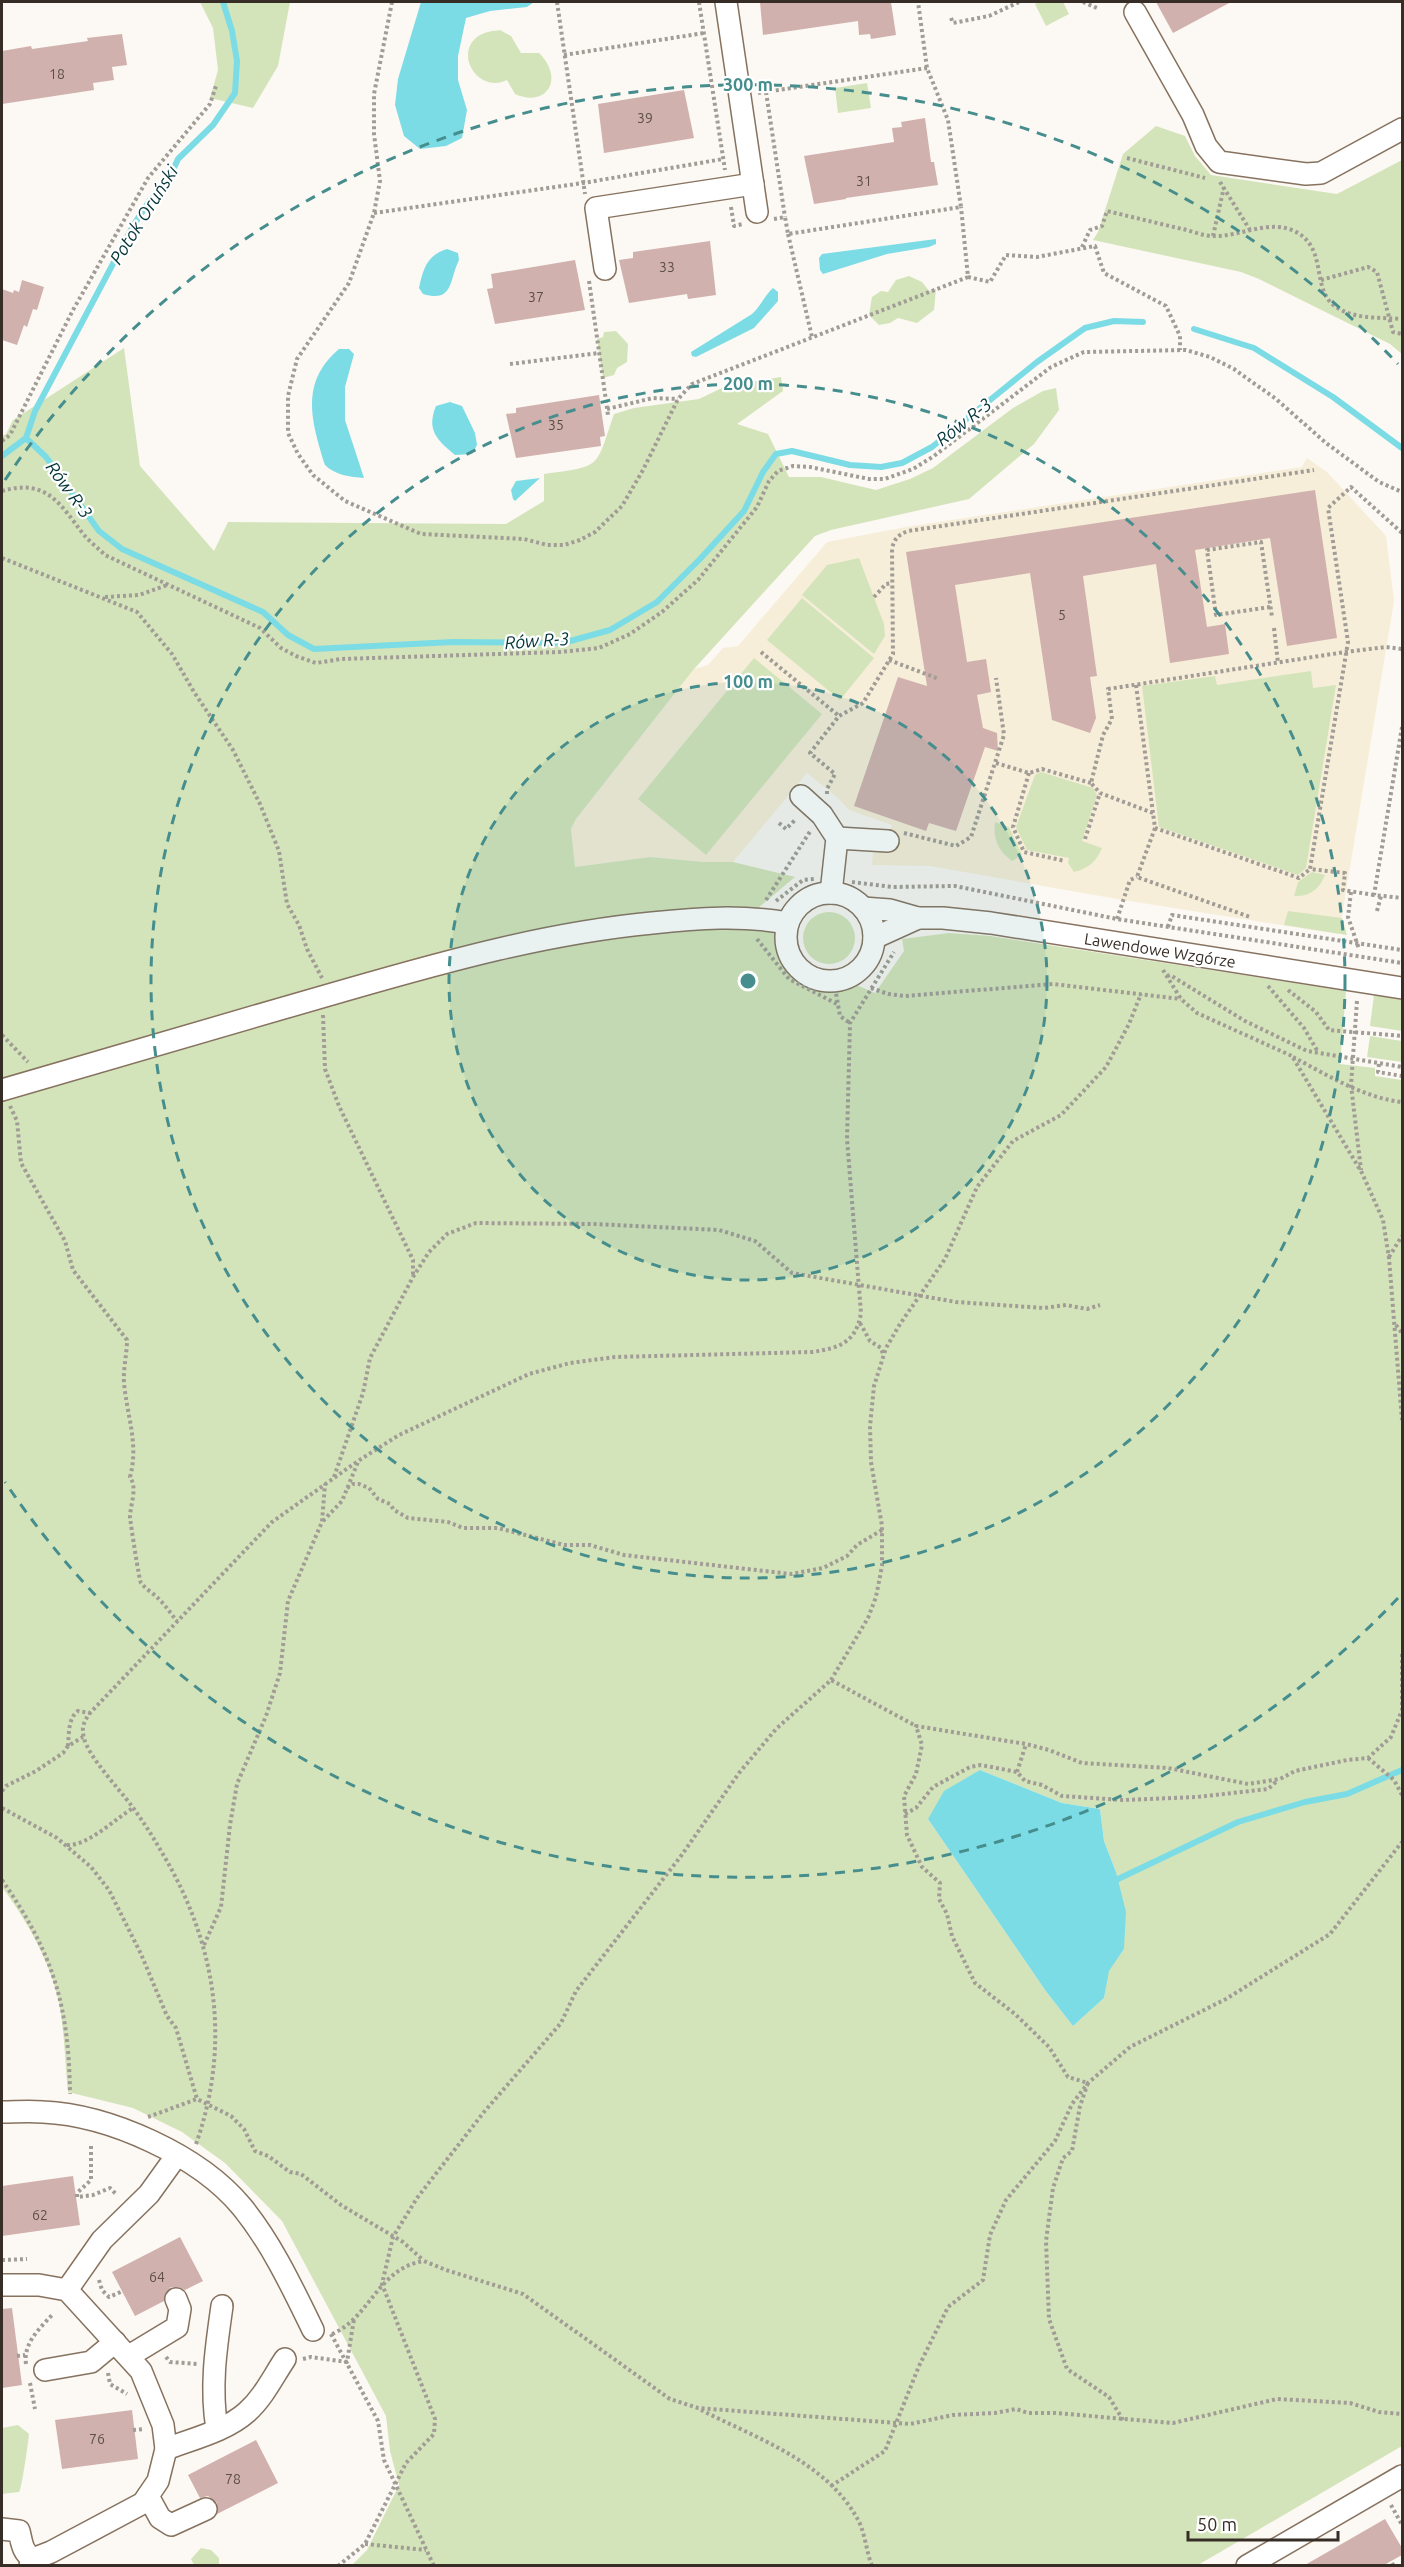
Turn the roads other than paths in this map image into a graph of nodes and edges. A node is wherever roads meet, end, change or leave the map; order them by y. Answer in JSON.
{"nodes":[{"id":1,"x":726,"y":2,"type":"edge"},
{"id":2,"x":1135,"y":12,"type":"dead end"},
{"id":3,"x":1402,"y":129,"type":"edge"},
{"id":4,"x":753,"y":184,"type":"junction"},
{"id":5,"x":758,"y":217,"type":"road end"},
{"id":6,"x":596,"y":275,"type":"road end"},
{"id":7,"x":801,"y":806,"type":"road end"},
{"id":8,"x":895,"y":836,"type":"road end"},
{"id":9,"x":837,"y":838,"type":"junction"},
{"id":10,"x":834,"y":884,"type":"junction"},
{"id":11,"x":863,"y":908,"type":"junction"},
{"id":12,"x":918,"y":918,"type":"junction"},
{"id":13,"x":788,"y":923,"type":"junction"},
{"id":14,"x":883,"y":934,"type":"junction"},
{"id":15,"x":1402,"y":988,"type":"edge"},
{"id":16,"x":2,"y":1090,"type":"edge"},
{"id":17,"x":2,"y":2112,"type":"edge"},
{"id":18,"x":177,"y":2155,"type":"junction"},
{"id":19,"x":2,"y":2285,"type":"edge"},
{"id":20,"x":67,"y":2290,"type":"junction"},
{"id":21,"x":176,"y":2299,"type":"dead end"},
{"id":22,"x":222,"y":2306,"type":"dead end"},
{"id":23,"x":322,"y":2332,"type":"road end"},
{"id":24,"x":115,"y":2351,"type":"junction"},
{"id":25,"x":281,"y":2364,"type":"road end"},
{"id":26,"x":45,"y":2370,"type":"dead end"},
{"id":27,"x":217,"y":2429,"type":"junction"},
{"id":28,"x":166,"y":2450,"type":"junction"},
{"id":29,"x":1402,"y":2476,"type":"edge"},
{"id":30,"x":148,"y":2496,"type":"junction"},
{"id":31,"x":206,"y":2509,"type":"dead end"},
{"id":32,"x":2,"y":2529,"type":"edge"},
{"id":33,"x":31,"y":2562,"type":"edge"},
{"id":34,"x":1247,"y":2565,"type":"edge"}],
"edges":[{"from":1,"to":4,"type":"street"},
{"from":2,"to":3,"type":"street"},
{"from":4,"to":5,"type":"street"},
{"from":4,"to":6,"type":"street"},
{"from":7,"to":9,"type":"street"},
{"from":8,"to":9,"type":"street"},
{"from":9,"to":10,"type":"street"},
{"from":10,"to":11,"type":"street","name":"Lawendowe Wzgórze"},
{"from":10,"to":13,"type":"street"},
{"from":11,"to":12,"type":"street","name":"Lawendowe Wzgórze"},
{"from":11,"to":14,"type":"street"},
{"from":12,"to":14,"type":"street","name":"Lawendowe Wzgórze"},
{"from":12,"to":15,"type":"street","name":"Lawendowe Wzgórze"},
{"from":13,"to":14,"type":"street"},
{"from":13,"to":16,"type":"street"},
{"from":17,"to":18,"type":"street"},
{"from":18,"to":20,"type":"street"},
{"from":18,"to":23,"type":"street"},
{"from":19,"to":20,"type":"street"},
{"from":20,"to":24,"type":"street"},
{"from":21,"to":24,"type":"street"},
{"from":22,"to":27,"type":"street"},
{"from":24,"to":26,"type":"street"},
{"from":24,"to":28,"type":"street"},
{"from":25,"to":27,"type":"street"},
{"from":27,"to":28,"type":"street"},
{"from":28,"to":30,"type":"street"},
{"from":29,"to":34,"type":"street"},
{"from":30,"to":31,"type":"street"},
{"from":30,"to":33,"type":"street"},
{"from":32,"to":33,"type":"street"}]}
